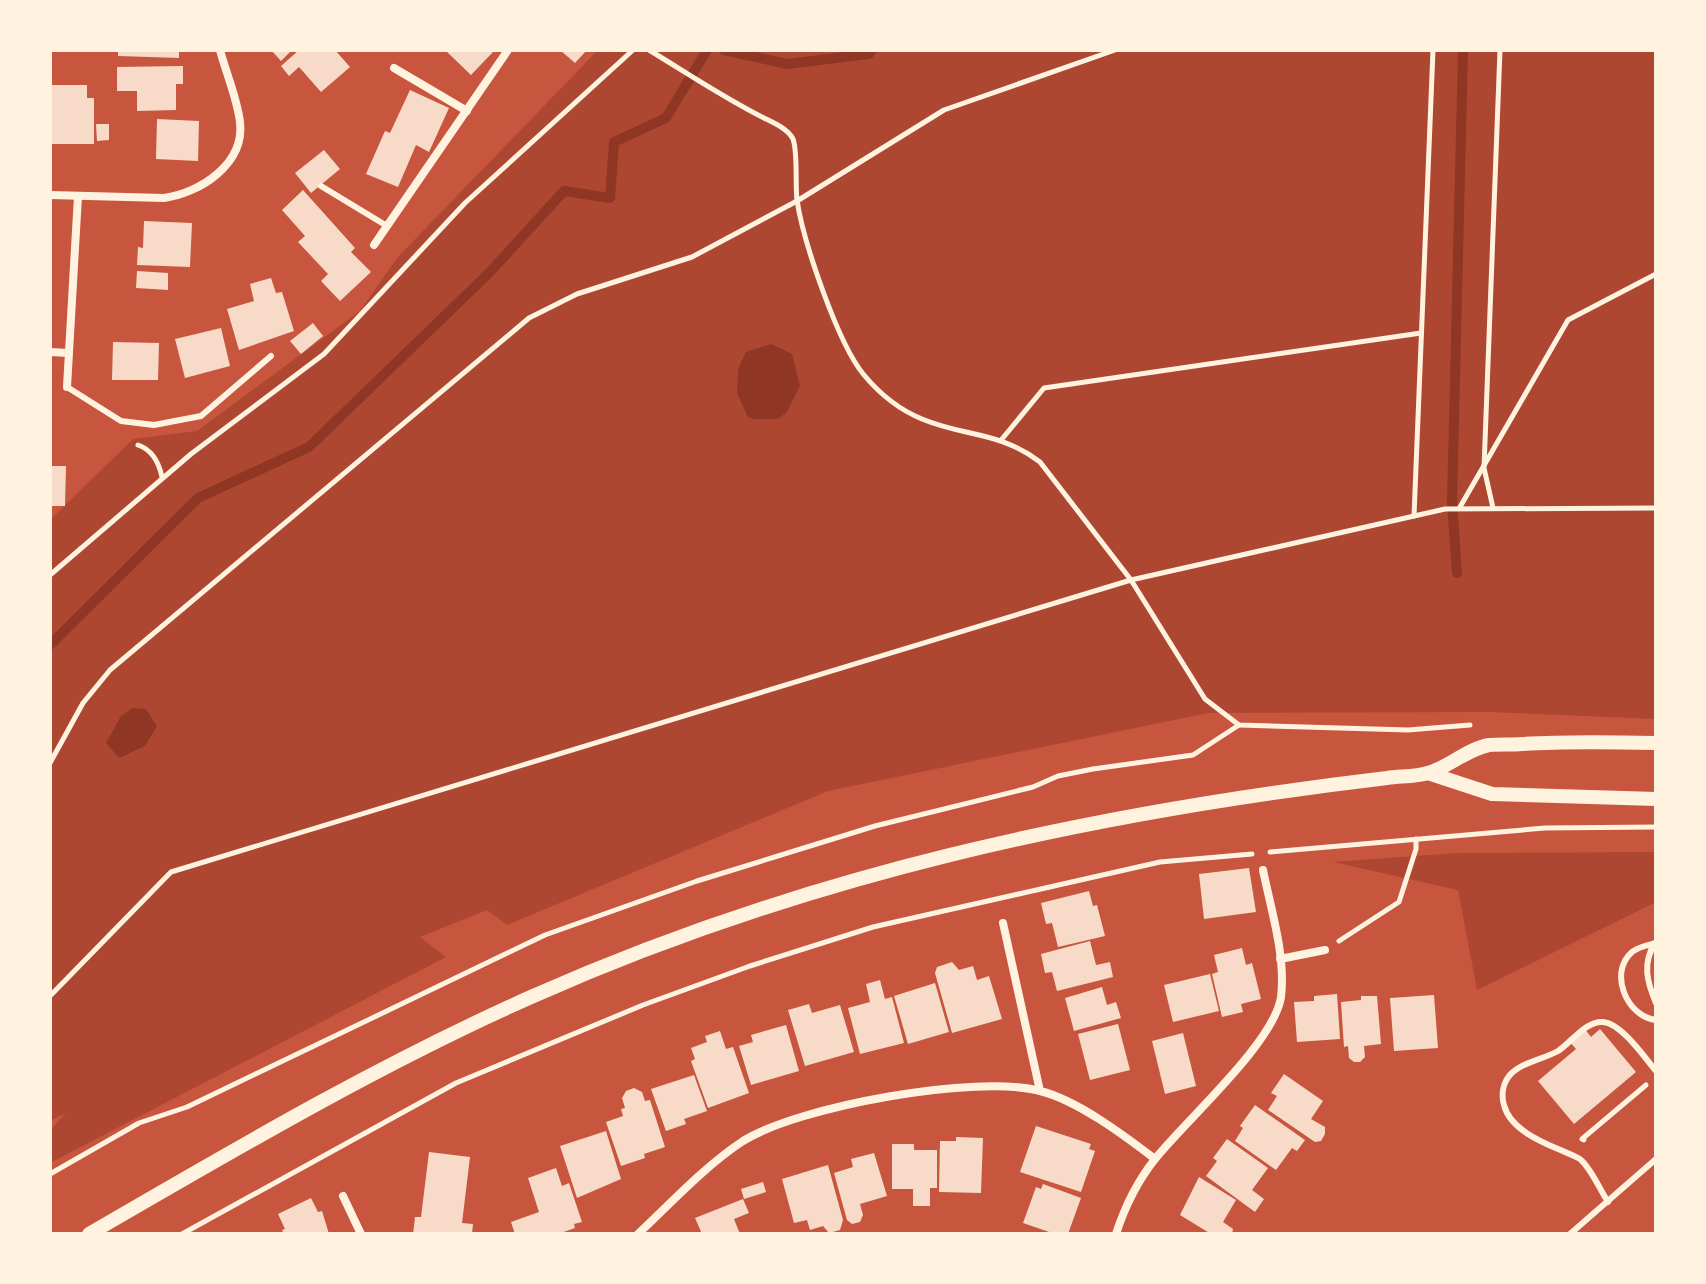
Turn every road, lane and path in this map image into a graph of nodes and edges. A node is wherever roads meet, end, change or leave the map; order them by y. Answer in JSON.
{"nodes":[{"id":1,"x":220,"y":50,"type":"edge"},
{"id":2,"x":508,"y":50,"type":"edge"},
{"id":3,"x":633,"y":50,"type":"edge"},
{"id":4,"x":649,"y":50,"type":"edge"},
{"id":5,"x":1115,"y":50,"type":"edge"},
{"id":6,"x":1433,"y":50,"type":"edge"},
{"id":7,"x":1500,"y":50,"type":"edge"},
{"id":8,"x":394,"y":68,"type":"dead end"},
{"id":9,"x":467,"y":111,"type":"junction"},
{"id":10,"x":321,"y":186,"type":"dead end"},
{"id":11,"x":50,"y":195,"type":"edge"},
{"id":12,"x":78,"y":196,"type":"junction"},
{"id":13,"x":797,"y":201,"type":"junction"},
{"id":14,"x":387,"y":226,"type":"junction"},
{"id":15,"x":374,"y":245,"type":"dead end"},
{"id":16,"x":1656,"y":274,"type":"edge"},
{"id":17,"x":1421,"y":333,"type":"junction"},
{"id":18,"x":50,"y":352,"type":"edge"},
{"id":19,"x":69,"y":353,"type":"junction"},
{"id":20,"x":271,"y":356,"type":"dead end"},
{"id":21,"x":67,"y":387,"type":"joint"},
{"id":22,"x":1002,"y":440,"type":"junction"},
{"id":23,"x":1484,"y":468,"type":"junction"},
{"id":24,"x":1460,"y":508,"type":"junction"},
{"id":25,"x":1493,"y":508,"type":"junction"},
{"id":26,"x":1656,"y":508,"type":"edge"},
{"id":27,"x":1414,"y":516,"type":"junction"},
{"id":28,"x":50,"y":575,"type":"edge"},
{"id":29,"x":1131,"y":580,"type":"junction"},
{"id":30,"x":1481,"y":724,"type":"dead end"},
{"id":31,"x":1239,"y":725,"type":"junction"},
{"id":32,"x":1656,"y":743,"type":"edge"},
{"id":33,"x":50,"y":763,"type":"edge"},
{"id":34,"x":1428,"y":773,"type":"junction"},
{"id":35,"x":1656,"y":799,"type":"edge"},
{"id":36,"x":1656,"y":827,"type":"edge"},
{"id":37,"x":1416,"y":838,"type":"junction"},
{"id":38,"x":1263,"y":870,"type":"dead end"},
{"id":39,"x":1003,"y":923,"type":"dead end"},
{"id":40,"x":1656,"y":943,"type":"edge"},
{"id":41,"x":1325,"y":950,"type":"joint"},
{"id":42,"x":1280,"y":959,"type":"junction"},
{"id":43,"x":50,"y":996,"type":"edge"},
{"id":44,"x":1656,"y":1003,"type":"edge"},
{"id":45,"x":1656,"y":1020,"type":"edge"},
{"id":46,"x":1656,"y":1074,"type":"edge"},
{"id":47,"x":1040,"y":1091,"type":"junction"},
{"id":48,"x":1591,"y":1148,"type":"dead end"},
{"id":49,"x":1155,"y":1159,"type":"junction"},
{"id":50,"x":1656,"y":1159,"type":"edge"},
{"id":51,"x":50,"y":1174,"type":"edge"},
{"id":52,"x":343,"y":1196,"type":"dead end"},
{"id":53,"x":1608,"y":1202,"type":"junction"},
{"id":54,"x":89,"y":1234,"type":"edge"},
{"id":55,"x":182,"y":1234,"type":"edge"},
{"id":56,"x":361,"y":1234,"type":"edge"},
{"id":57,"x":638,"y":1234,"type":"edge"},
{"id":58,"x":1116,"y":1234,"type":"edge"},
{"id":59,"x":1570,"y":1234,"type":"edge"}],
"edges":[{"from":1,"to":12,"type":"street"},
{"from":2,"to":9,"type":"street"},
{"from":3,"to":28,"type":"path"},
{"from":4,"to":13,"type":"path"},
{"from":5,"to":13,"type":"path"},
{"from":6,"to":17,"type":"path"},
{"from":7,"to":23,"type":"path"},
{"from":8,"to":9,"type":"street"},
{"from":9,"to":14,"type":"street"},
{"from":10,"to":14,"type":"lane"},
{"from":11,"to":12,"type":"street"},
{"from":12,"to":19,"type":"street"},
{"from":13,"to":22,"type":"path"},
{"from":13,"to":33,"type":"path"},
{"from":14,"to":15,"type":"street"},
{"from":16,"to":23,"type":"path"},
{"from":17,"to":22,"type":"path"},
{"from":17,"to":27,"type":"path"},
{"from":18,"to":19,"type":"street"},
{"from":19,"to":21,"type":"street"},
{"from":20,"to":21,"type":"lane"},
{"from":22,"to":29,"type":"path"},
{"from":23,"to":24,"type":"path"},
{"from":23,"to":25,"type":"path"},
{"from":24,"to":25,"type":"path"},
{"from":24,"to":27,"type":"path"},
{"from":25,"to":26,"type":"path"},
{"from":27,"to":29,"type":"path"},
{"from":29,"to":31,"type":"path"},
{"from":29,"to":43,"type":"path"},
{"from":30,"to":31,"type":"path"},
{"from":31,"to":51,"type":"path"},
{"from":32,"to":34,"type":"street"},
{"from":34,"to":35,"type":"street"},
{"from":34,"to":54,"type":"street"},
{"from":36,"to":37,"type":"path"},
{"from":37,"to":41,"type":"path"},
{"from":37,"to":55,"type":"path"},
{"from":38,"to":42,"type":"street"},
{"from":39,"to":47,"type":"street"},
{"from":40,"to":44,"type":"lane"},
{"from":40,"to":45,"type":"lane"},
{"from":41,"to":42,"type":"street"},
{"from":42,"to":49,"type":"street"},
{"from":46,"to":48,"type":"path"},
{"from":46,"to":53,"type":"lane"},
{"from":47,"to":49,"type":"street"},
{"from":47,"to":57,"type":"street"},
{"from":49,"to":58,"type":"street"},
{"from":50,"to":53,"type":"lane"},
{"from":52,"to":56,"type":"street"},
{"from":53,"to":59,"type":"lane"}]}
